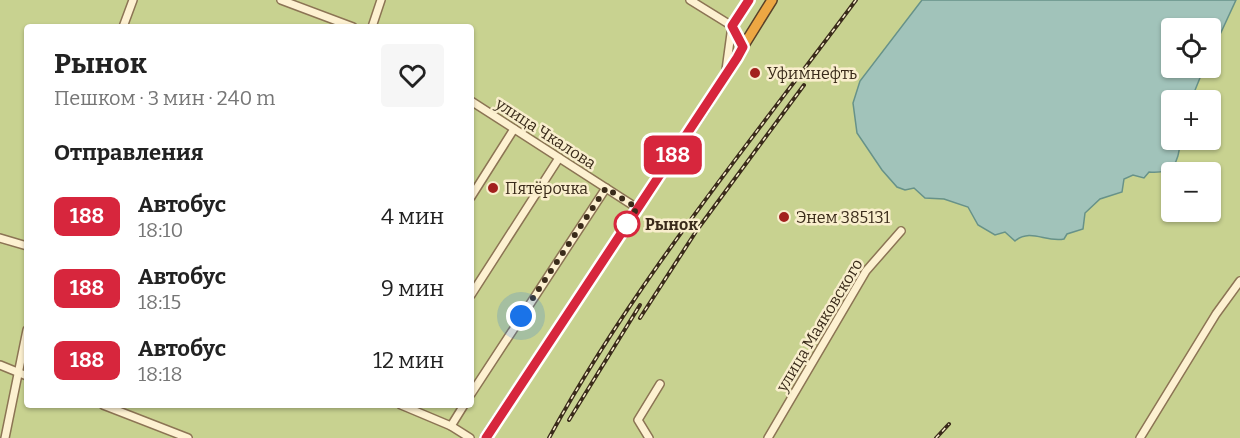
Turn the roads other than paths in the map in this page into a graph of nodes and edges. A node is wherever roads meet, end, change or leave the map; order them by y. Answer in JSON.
{"nodes":[{"id":1,"x":133,"y":0,"type":"edge"},
{"id":2,"x":281,"y":0,"type":"edge"},
{"id":3,"x":381,"y":0,"type":"edge"},
{"id":4,"x":690,"y":0,"type":"edge"},
{"id":5,"x":748,"y":0,"type":"edge"},
{"id":6,"x":772,"y":0,"type":"edge"},
{"id":7,"x":124,"y":24,"type":"edge"},
{"id":8,"x":345,"y":24,"type":"edge"},
{"id":9,"x":373,"y":24,"type":"edge"},
{"id":10,"x":732,"y":26,"type":"junction"},
{"id":11,"x":724,"y":77,"type":"junction"},
{"id":12,"x":474,"y":103,"type":"edge"},
{"id":13,"x":514,"y":129,"type":"junction"},
{"id":14,"x":559,"y":158,"type":"junction"},
{"id":15,"x":606,"y":188,"type":"junction"},
{"id":16,"x":474,"y":192,"type":"edge"},
{"id":17,"x":637,"y":208,"type":"junction"},
{"id":18,"x":901,"y":231,"type":"dead end"},
{"id":19,"x":0,"y":238,"type":"edge"},
{"id":20,"x":24,"y":245,"type":"edge"},
{"id":21,"x":1240,"y":281,"type":"edge"},
{"id":22,"x":474,"y":290,"type":"edge"},
{"id":23,"x":24,"y":344,"type":"edge"},
{"id":24,"x":0,"y":366,"type":"edge"},
{"id":25,"x":18,"y":372,"type":"junction"},
{"id":26,"x":24,"y":375,"type":"edge"},
{"id":27,"x":660,"y":384,"type":"dead end"},
{"id":28,"x":474,"y":389,"type":"edge"},
{"id":29,"x":111,"y":408,"type":"edge"},
{"id":30,"x":410,"y":408,"type":"edge"},
{"id":31,"x":462,"y":408,"type":"edge"},
{"id":32,"x":450,"y":426,"type":"junction"},
{"id":33,"x":5,"y":438,"type":"edge"},
{"id":34,"x":188,"y":438,"type":"edge"},
{"id":35,"x":470,"y":438,"type":"edge"},
{"id":36,"x":486,"y":438,"type":"edge"},
{"id":37,"x":649,"y":438,"type":"edge"},
{"id":38,"x":768,"y":438,"type":"edge"},
{"id":39,"x":1140,"y":438,"type":"edge"}],
"edges":[{"from":1,"to":7,"type":"street"},
{"from":2,"to":8,"type":"street"},
{"from":3,"to":9,"type":"street"},
{"from":4,"to":10,"type":"street"},
{"from":5,"to":10,"type":"street"},
{"from":6,"to":11,"type":"highway"},
{"from":10,"to":11,"type":"street"},
{"from":11,"to":17,"type":"highway"},
{"from":12,"to":13,"type":"street","name":"улица Чкалова"},
{"from":13,"to":14,"type":"street","name":"улица Чкалова"},
{"from":13,"to":16,"type":"street"},
{"from":14,"to":15,"type":"street","name":"улица Чкалова"},
{"from":14,"to":22,"type":"street"},
{"from":15,"to":17,"type":"street","name":"улица Чкалова"},
{"from":15,"to":28,"type":"street"},
{"from":17,"to":36,"type":"highway"},
{"from":18,"to":38,"type":"street","name":"улица Маяковского"},
{"from":19,"to":20,"type":"street"},
{"from":21,"to":39,"type":"street"},
{"from":23,"to":25,"type":"street"},
{"from":24,"to":25,"type":"street"},
{"from":25,"to":26,"type":"street"},
{"from":25,"to":33,"type":"street"},
{"from":27,"to":37,"type":"street"},
{"from":29,"to":34,"type":"street"},
{"from":30,"to":32,"type":"street"},
{"from":31,"to":32,"type":"street"},
{"from":32,"to":35,"type":"street"}]}
